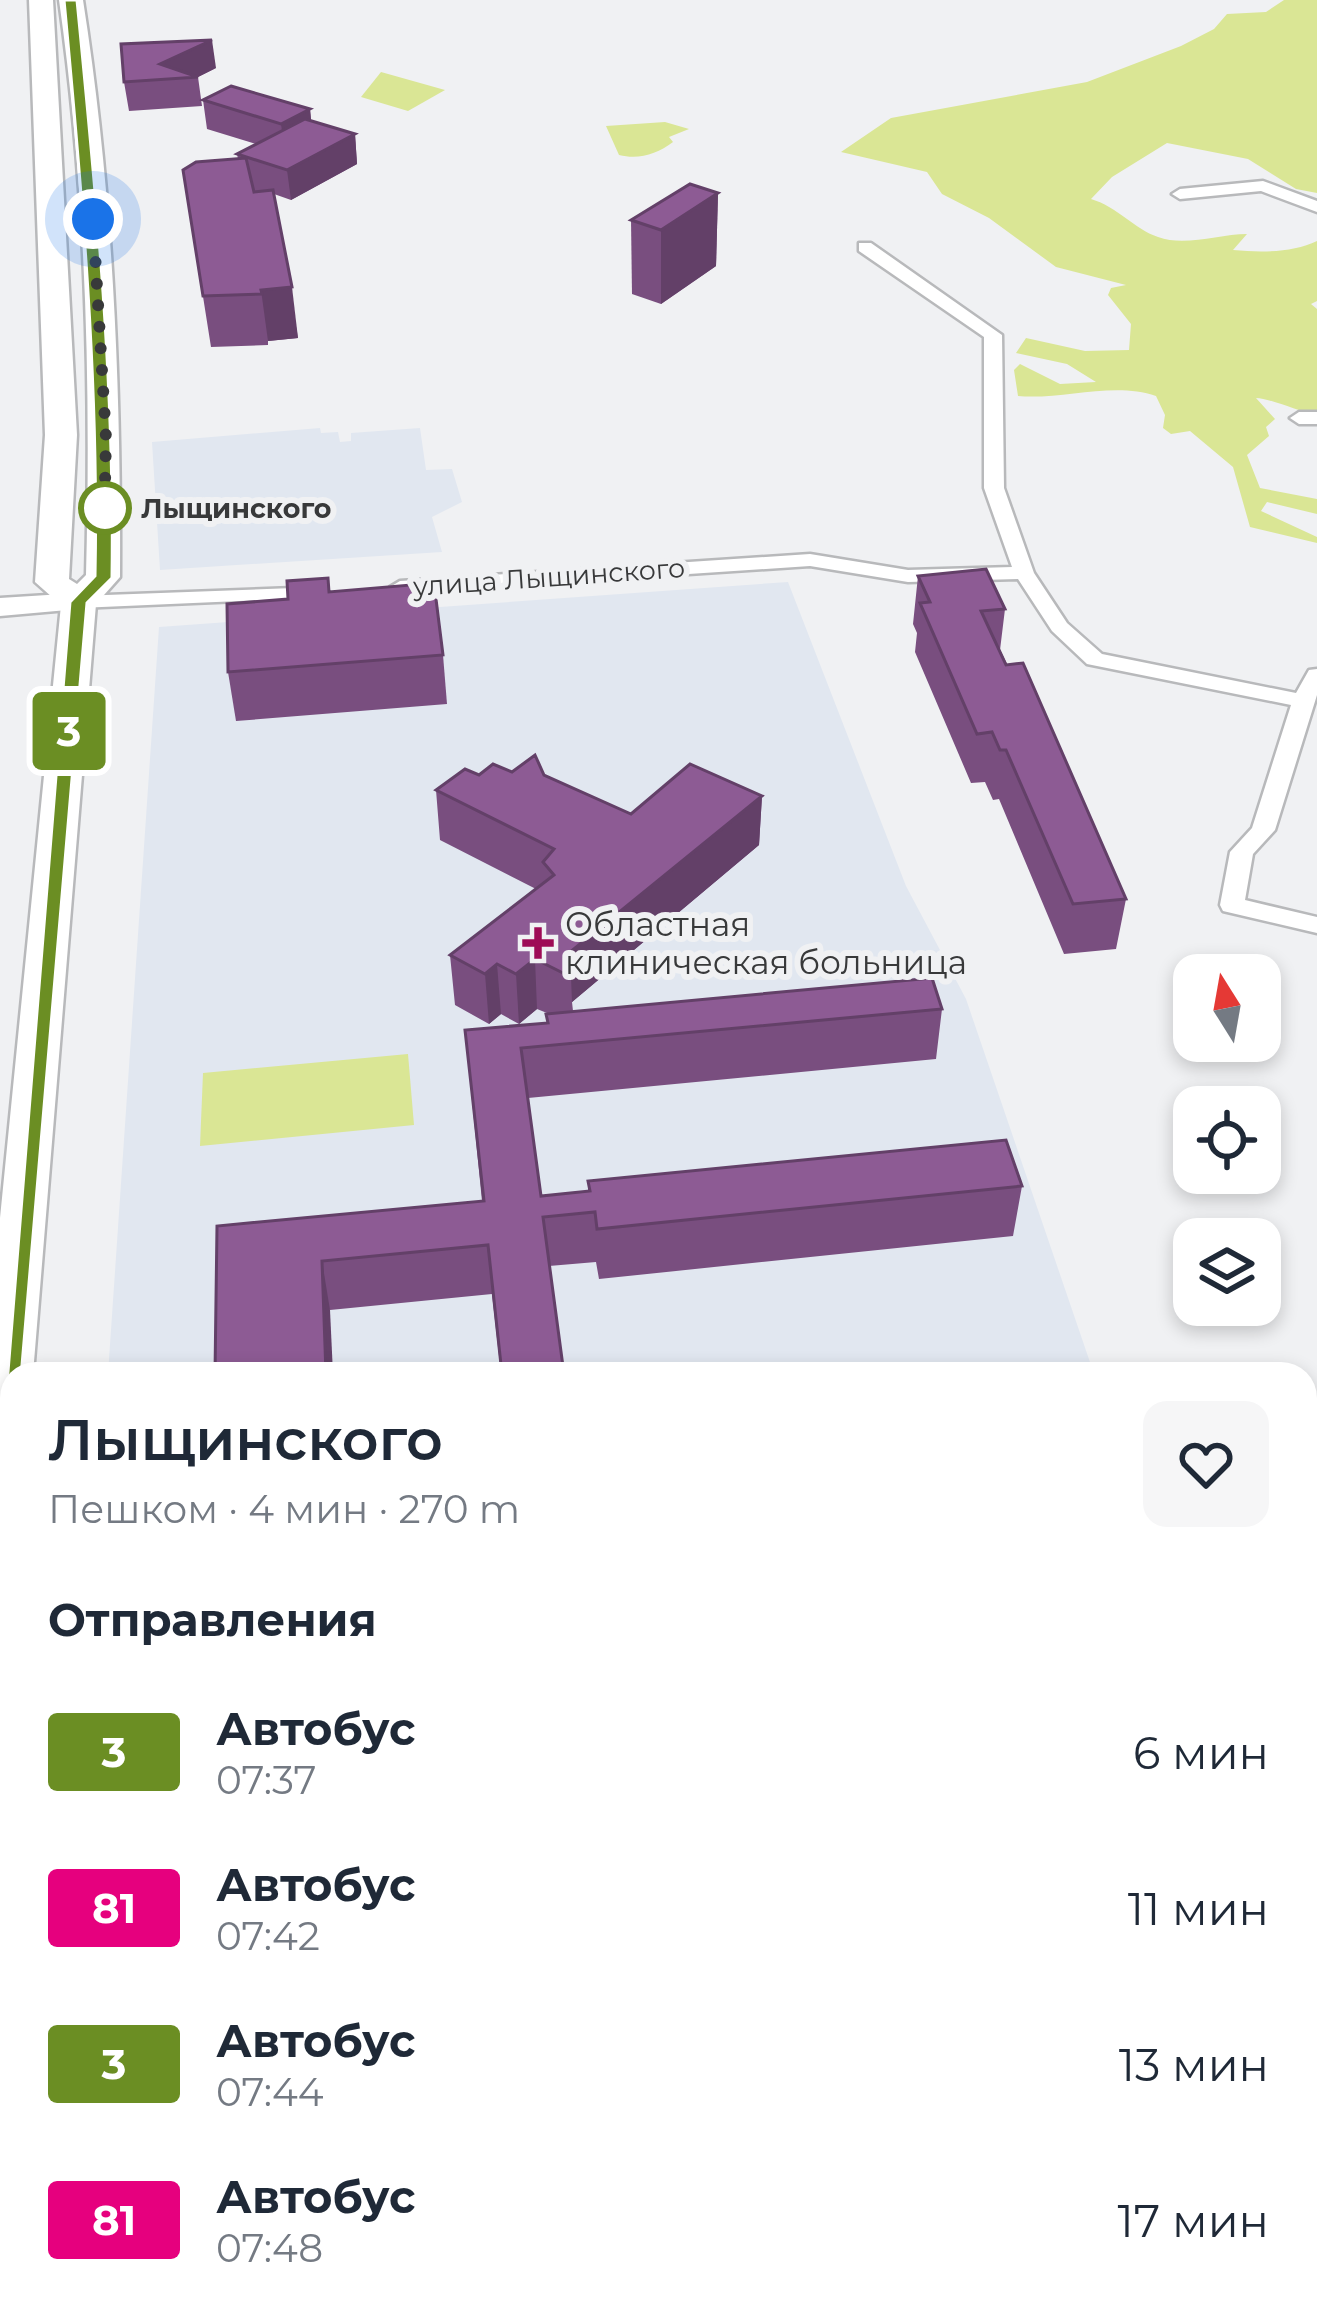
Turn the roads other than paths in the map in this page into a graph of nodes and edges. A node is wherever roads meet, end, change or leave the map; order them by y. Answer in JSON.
{"nodes":[{"id":1,"x":41,"y":0,"type":"edge"},
{"id":2,"x":70,"y":0,"type":"edge"},
{"id":3,"x":1180,"y":194,"type":"dead end"},
{"id":4,"x":1317,"y":206,"type":"edge"},
{"id":5,"x":865,"y":247,"type":"dead end"},
{"id":6,"x":1024,"y":573,"type":"junction"},
{"id":7,"x":387,"y":588,"type":"edge"},
{"id":8,"x":343,"y":591,"type":"edge"},
{"id":9,"x":79,"y":602,"type":"junction"},
{"id":10,"x":0,"y":607,"type":"edge"},
{"id":11,"x":1317,"y":675,"type":"edge"},
{"id":12,"x":1303,"y":701,"type":"junction"},
{"id":13,"x":1317,"y":925,"type":"edge"},
{"id":14,"x":10,"y":1362,"type":"edge"}],
"edges":[{"from":1,"to":9,"type":"main road"},
{"from":2,"to":9,"type":"main road"},
{"from":3,"to":4,"type":"street"},
{"from":5,"to":6,"type":"street"},
{"from":6,"to":7,"type":"street","name":"улица Лыщинского"},
{"from":6,"to":12,"type":"street"},
{"from":8,"to":9,"type":"street"},
{"from":9,"to":10,"type":"street"},
{"from":9,"to":14,"type":"main road"},
{"from":11,"to":12,"type":"street"},
{"from":12,"to":13,"type":"street"}]}
